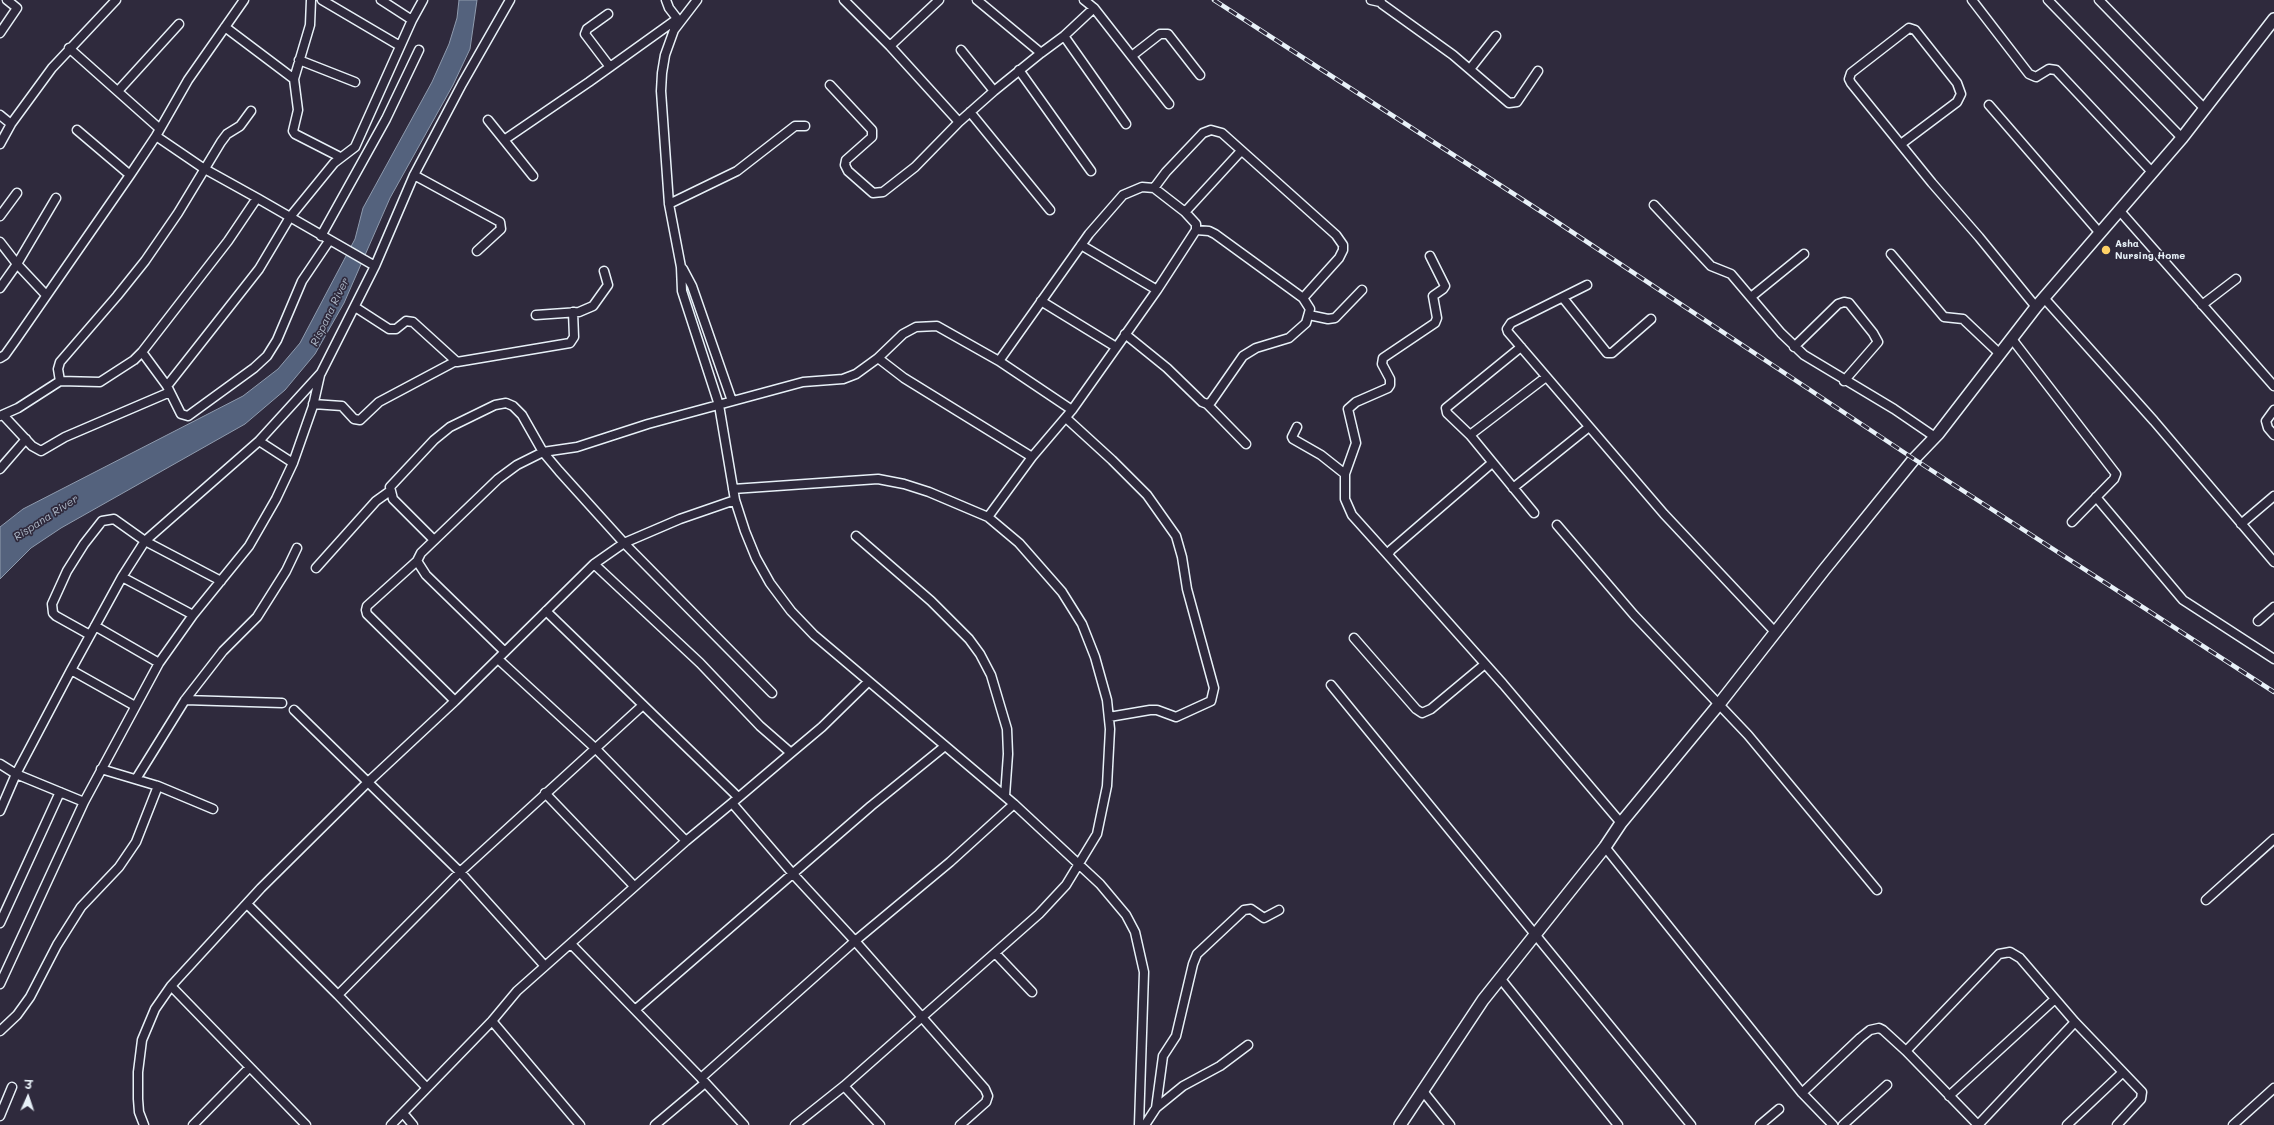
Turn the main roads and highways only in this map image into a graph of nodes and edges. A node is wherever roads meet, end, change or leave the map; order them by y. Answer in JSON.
{"nodes":[{"id":1,"x":2274,"y":19,"type":"edge"},
{"id":2,"x":1400,"y":1125,"type":"edge"}],
"edges":[{"from":1,"to":2,"type":"main road"}]}
